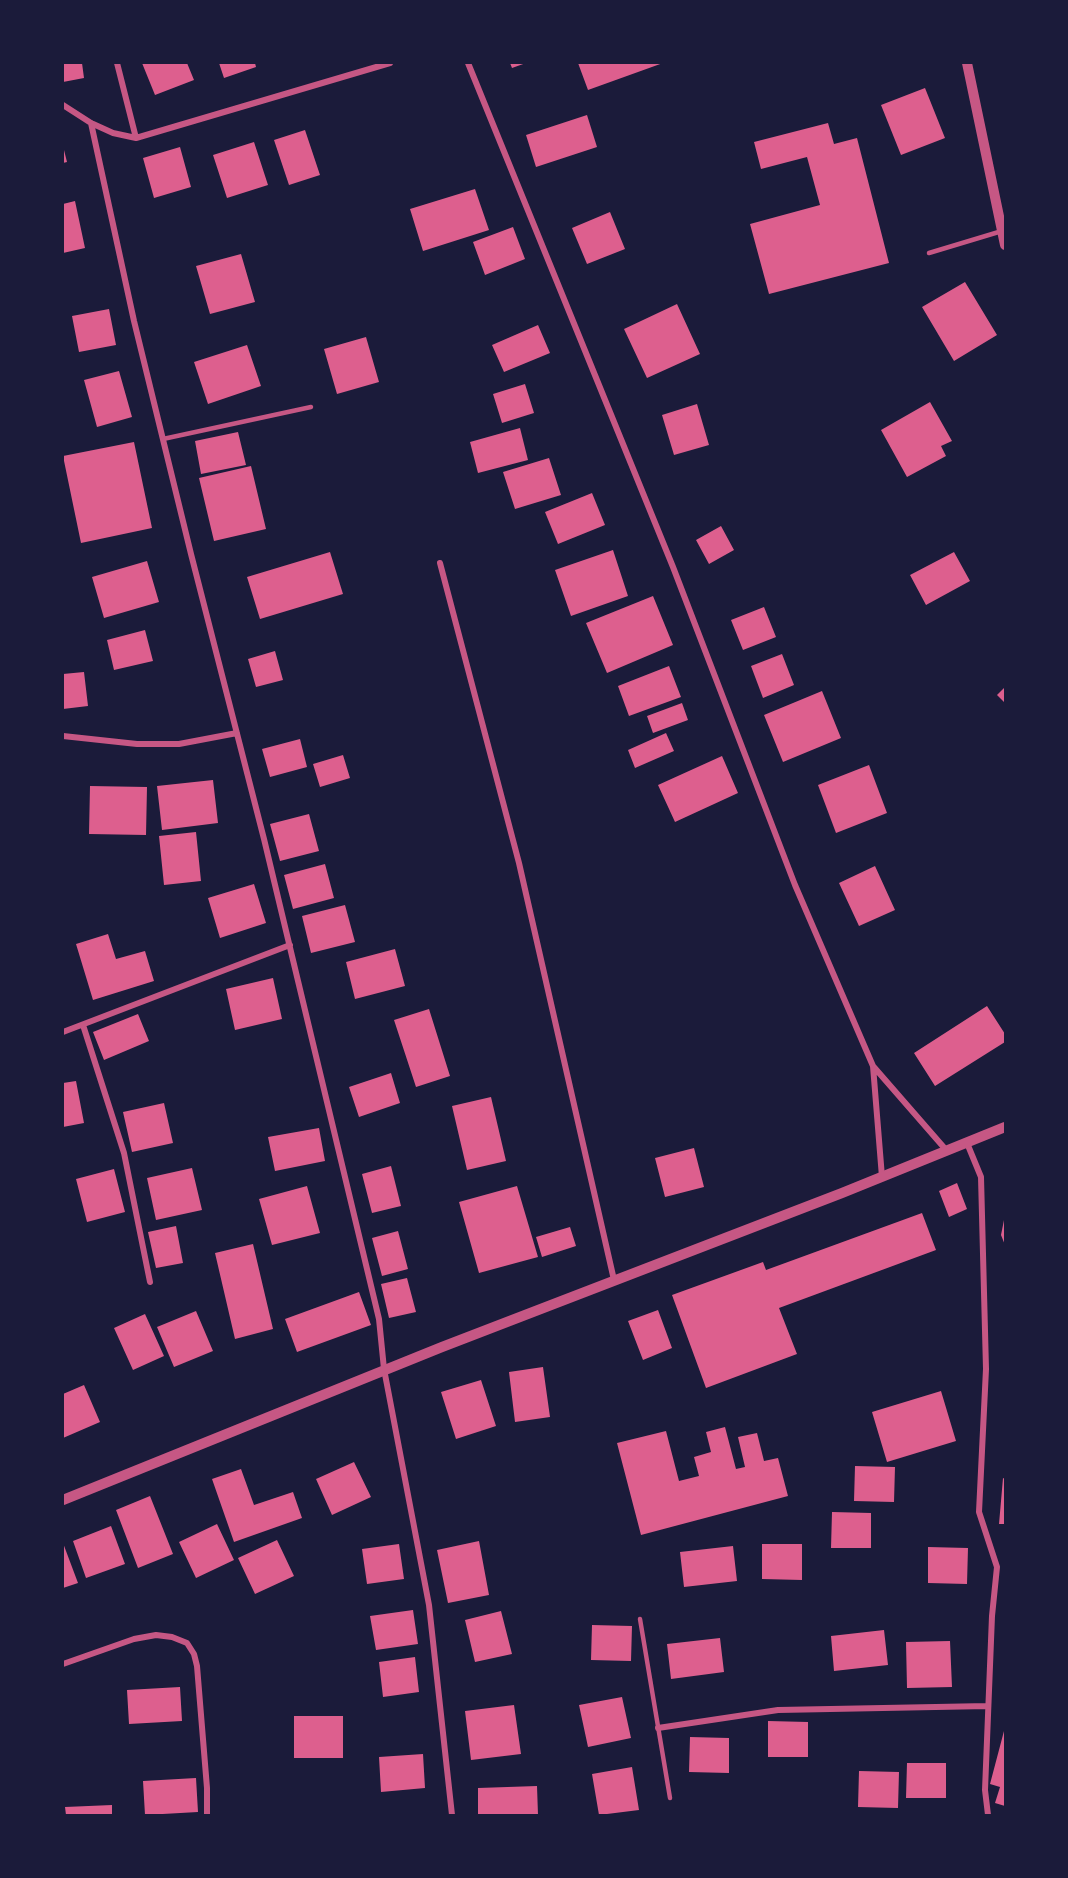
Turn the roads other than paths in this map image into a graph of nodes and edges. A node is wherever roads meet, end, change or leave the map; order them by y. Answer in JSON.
{"nodes":[{"id":1,"x":117,"y":63,"type":"edge"},
{"id":2,"x":390,"y":63,"type":"edge"},
{"id":3,"x":468,"y":63,"type":"edge"},
{"id":4,"x":967,"y":63,"type":"edge"},
{"id":5,"x":63,"y":105,"type":"edge"},
{"id":6,"x":91,"y":123,"type":"junction"},
{"id":7,"x":136,"y":138,"type":"junction"},
{"id":8,"x":1002,"y":231,"type":"junction"},
{"id":9,"x":1005,"y":245,"type":"edge"},
{"id":10,"x":929,"y":253,"type":"dead end"},
{"id":11,"x":311,"y":407,"type":"dead end"},
{"id":12,"x":163,"y":440,"type":"junction"},
{"id":13,"x":440,"y":563,"type":"dead end"},
{"id":14,"x":237,"y":733,"type":"junction"},
{"id":15,"x":63,"y":736,"type":"edge"},
{"id":16,"x":290,"y":945,"type":"junction"},
{"id":17,"x":83,"y":1025,"type":"junction"},
{"id":18,"x":63,"y":1032,"type":"edge"},
{"id":19,"x":873,"y":1066,"type":"junction"},
{"id":20,"x":1005,"y":1127,"type":"edge"},
{"id":21,"x":967,"y":1143,"type":"junction"},
{"id":22,"x":947,"y":1150,"type":"junction"},
{"id":23,"x":882,"y":1177,"type":"junction"},
{"id":24,"x":614,"y":1280,"type":"junction"},
{"id":25,"x":150,"y":1282,"type":"dead end"},
{"id":26,"x":384,"y":1369,"type":"junction"},
{"id":27,"x":63,"y":1500,"type":"edge"},
{"id":28,"x":640,"y":1619,"type":"dead end"},
{"id":29,"x":63,"y":1664,"type":"edge"},
{"id":30,"x":988,"y":1706,"type":"junction"},
{"id":31,"x":658,"y":1728,"type":"junction"},
{"id":32,"x":670,"y":1798,"type":"dead end"},
{"id":33,"x":207,"y":1815,"type":"edge"},
{"id":34,"x":452,"y":1815,"type":"edge"},
{"id":35,"x":988,"y":1815,"type":"edge"}],
"edges":[{"from":1,"to":7,"type":"street"},
{"from":2,"to":7,"type":"street"},
{"from":3,"to":19,"type":"street"},
{"from":4,"to":8,"type":"street"},
{"from":5,"to":6,"type":"street"},
{"from":6,"to":7,"type":"street"},
{"from":6,"to":12,"type":"street"},
{"from":8,"to":9,"type":"street"},
{"from":8,"to":10,"type":"lane"},
{"from":11,"to":12,"type":"lane"},
{"from":12,"to":14,"type":"street"},
{"from":13,"to":24,"type":"street"},
{"from":14,"to":15,"type":"street"},
{"from":14,"to":16,"type":"street"},
{"from":16,"to":17,"type":"street"},
{"from":16,"to":26,"type":"street"},
{"from":17,"to":18,"type":"street"},
{"from":17,"to":25,"type":"street"},
{"from":19,"to":22,"type":"street"},
{"from":19,"to":23,"type":"street"},
{"from":20,"to":21,"type":"street"},
{"from":21,"to":22,"type":"street"},
{"from":21,"to":30,"type":"street"},
{"from":22,"to":23,"type":"street"},
{"from":23,"to":24,"type":"street"},
{"from":24,"to":26,"type":"street"},
{"from":26,"to":27,"type":"street"},
{"from":26,"to":34,"type":"street"},
{"from":28,"to":31,"type":"lane"},
{"from":29,"to":33,"type":"street"},
{"from":30,"to":31,"type":"street"},
{"from":30,"to":35,"type":"street"},
{"from":31,"to":32,"type":"lane"}]}
